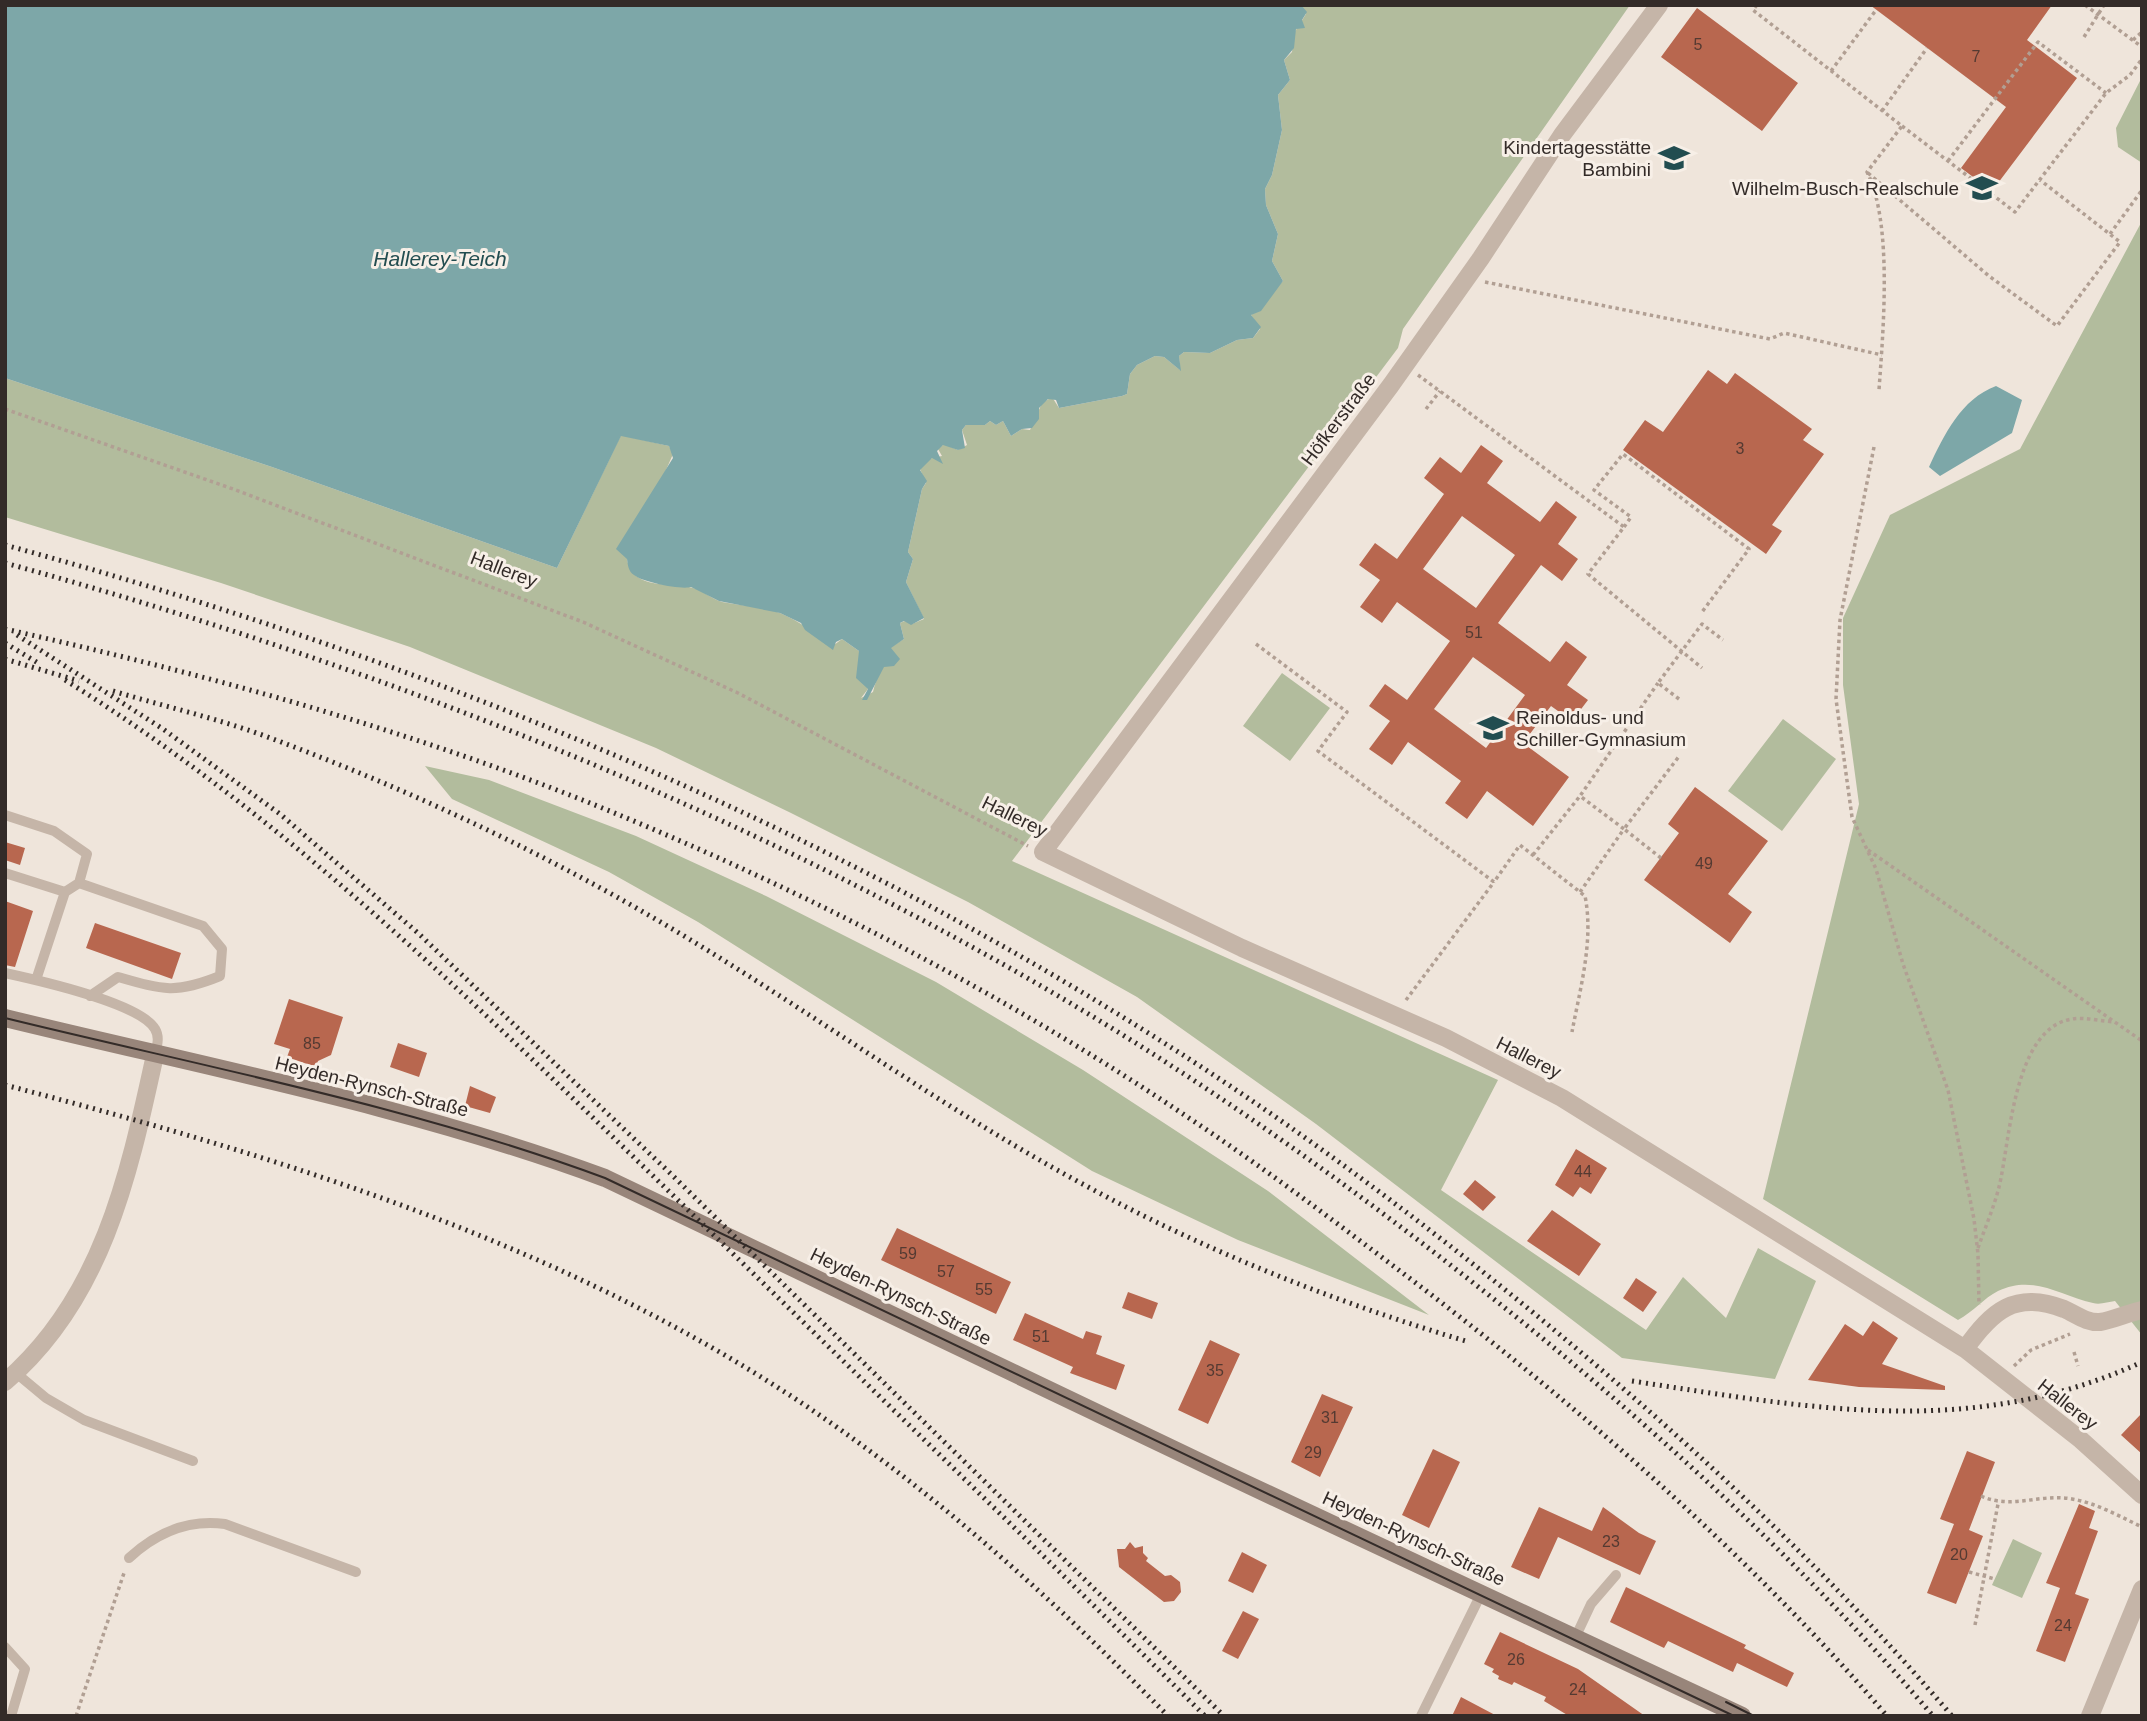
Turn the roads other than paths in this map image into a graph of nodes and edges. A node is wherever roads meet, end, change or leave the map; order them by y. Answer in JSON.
{"nodes":[{"id":1,"x":1659,"y":5,"type":"edge"},
{"id":2,"x":5,"y":815,"type":"edge"},
{"id":3,"x":1043,"y":852,"type":"joint"},
{"id":4,"x":5,"y":873,"type":"edge"},
{"id":5,"x":79,"y":883,"type":"junction"},
{"id":6,"x":65,"y":891,"type":"junction"},
{"id":7,"x":5,"y":973,"type":"edge"},
{"id":8,"x":36,"y":980,"type":"junction"},
{"id":9,"x":90,"y":996,"type":"junction"},
{"id":10,"x":5,"y":1018,"type":"edge"},
{"id":11,"x":155,"y":1055,"type":"junction"},
{"id":12,"x":2142,"y":1310,"type":"edge"},
{"id":13,"x":1965,"y":1349,"type":"junction"},
{"id":14,"x":11,"y":1377,"type":"edge"},
{"id":15,"x":193,"y":1461,"type":"dead end"},
{"id":16,"x":2142,"y":1495,"type":"edge"},
{"id":17,"x":129,"y":1559,"type":"road end"},
{"id":18,"x":356,"y":1572,"type":"dead end"},
{"id":19,"x":1616,"y":1576,"type":"dead end"},
{"id":20,"x":2142,"y":1589,"type":"edge"},
{"id":21,"x":1482,"y":1592,"type":"junction"},
{"id":22,"x":1576,"y":1636,"type":"junction"},
{"id":23,"x":5,"y":1647,"type":"edge"},
{"id":24,"x":12,"y":1716,"type":"edge"},
{"id":25,"x":1421,"y":1716,"type":"edge"},
{"id":26,"x":1742,"y":1716,"type":"edge"},
{"id":27,"x":2090,"y":1716,"type":"edge"}],
"edges":[{"from":1,"to":3,"type":"street","name":"Höfkerstraße"},
{"from":2,"to":5,"type":"lane"},
{"from":3,"to":13,"type":"street","name":"Hallerey"},
{"from":4,"to":6,"type":"lane"},
{"from":5,"to":6,"type":"lane"},
{"from":5,"to":9,"type":"lane"},
{"from":6,"to":8,"type":"lane"},
{"from":7,"to":8,"type":"lane"},
{"from":8,"to":9,"type":"lane"},
{"from":9,"to":11,"type":"lane"},
{"from":10,"to":11,"type":"main road","name":"Heyden-Rynsch-Straße"},
{"from":11,"to":14,"type":"street"},
{"from":11,"to":21,"type":"main road","name":"Heyden-Rynsch-Straße"},
{"from":12,"to":13,"type":"street"},
{"from":13,"to":16,"type":"street","name":"Hallerey"},
{"from":14,"to":15,"type":"lane"},
{"from":17,"to":18,"type":"lane"},
{"from":19,"to":22,"type":"lane"},
{"from":20,"to":27,"type":"street"},
{"from":21,"to":22,"type":"main road","name":"Heyden-Rynsch-Straße"},
{"from":21,"to":25,"type":"lane"},
{"from":22,"to":26,"type":"main road","name":"Heyden-Rynsch-Straße"},
{"from":23,"to":24,"type":"lane"}]}
